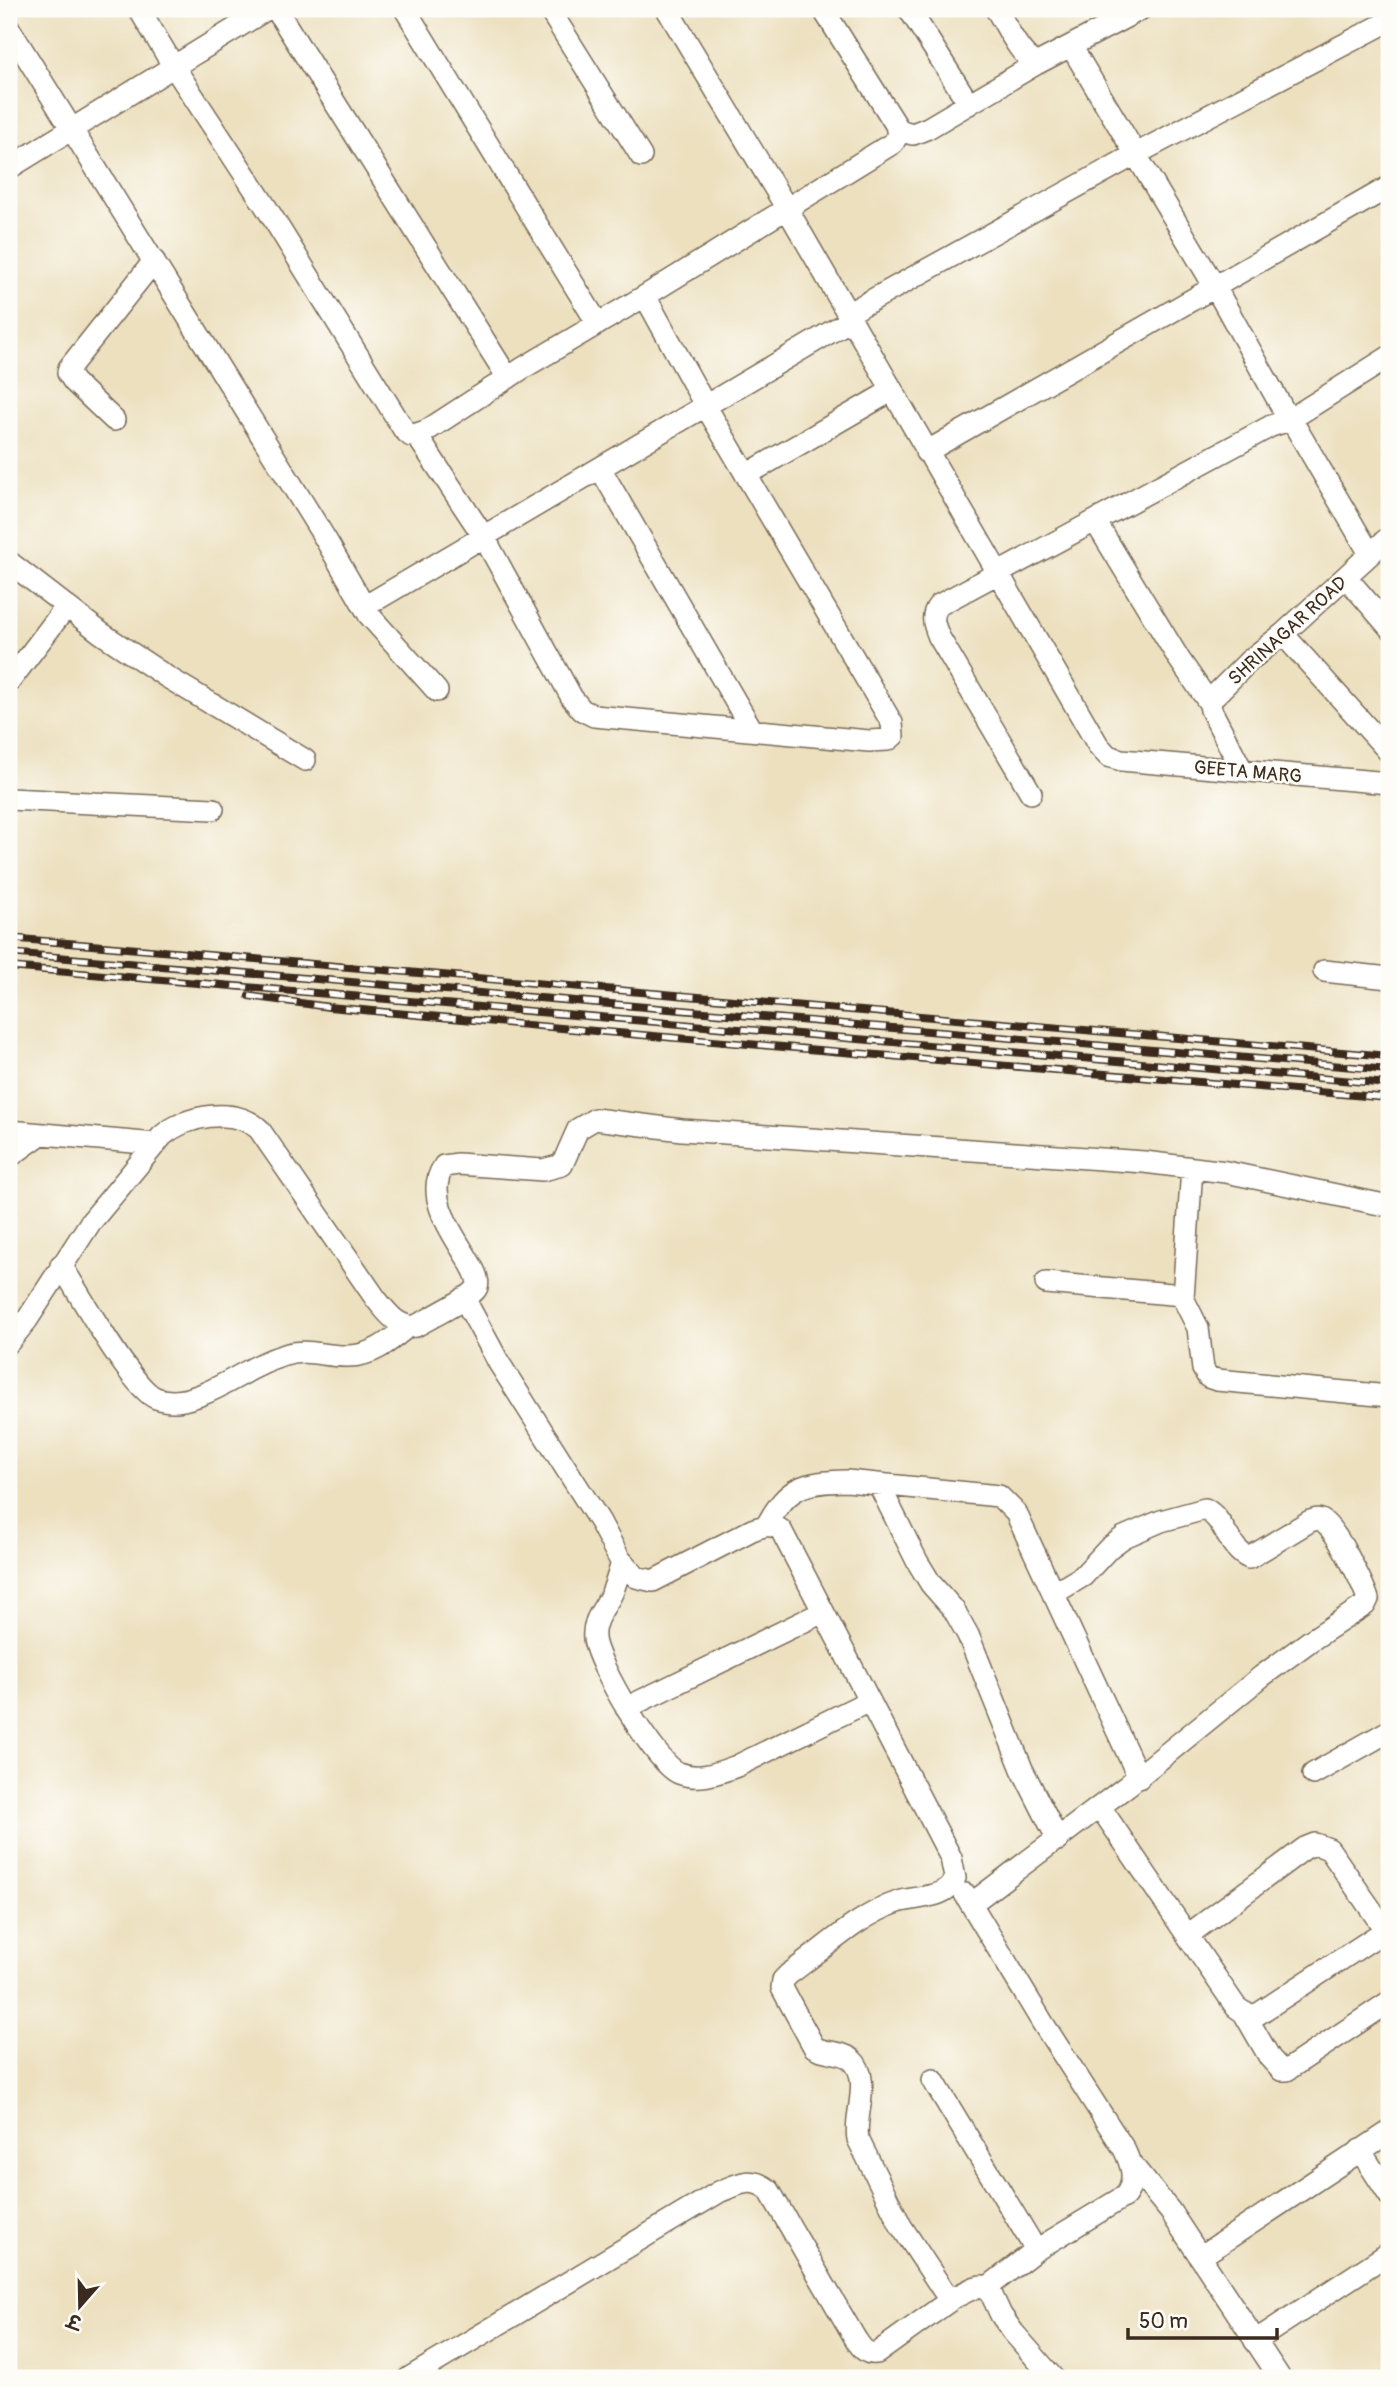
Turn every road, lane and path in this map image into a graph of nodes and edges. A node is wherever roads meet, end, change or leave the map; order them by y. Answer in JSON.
{"nodes":[{"id":1,"x":139,"y":9,"type":"edge"},
{"id":2,"x":267,"y":9,"type":"edge"},
{"id":3,"x":276,"y":9,"type":"edge"},
{"id":4,"x":405,"y":9,"type":"edge"},
{"id":5,"x":549,"y":9,"type":"edge"},
{"id":6,"x":667,"y":9,"type":"edge"},
{"id":7,"x":823,"y":9,"type":"edge"},
{"id":8,"x":909,"y":9,"type":"edge"},
{"id":9,"x":996,"y":9,"type":"edge"},
{"id":10,"x":1141,"y":9,"type":"edge"},
{"id":11,"x":1389,"y":21,"type":"edge"},
{"id":12,"x":9,"y":28,"type":"edge"},
{"id":13,"x":1071,"y":46,"type":"junction"},
{"id":14,"x":1036,"y":64,"type":"junction"},
{"id":15,"x":174,"y":67,"type":"junction"},
{"id":16,"x":969,"y":104,"type":"junction"},
{"id":17,"x":72,"y":130,"type":"junction"},
{"id":18,"x":897,"y":130,"type":"junction"},
{"id":19,"x":1136,"y":154,"type":"junction"},
{"id":20,"x":641,"y":156,"type":"dead end"},
{"id":21,"x":9,"y":168,"type":"edge"},
{"id":22,"x":1389,"y":187,"type":"edge"},
{"id":23,"x":786,"y":207,"type":"junction"},
{"id":24,"x":154,"y":261,"type":"junction"},
{"id":25,"x":1215,"y":287,"type":"junction"},
{"id":26,"x":645,"y":296,"type":"junction"},
{"id":27,"x":849,"y":317,"type":"junction"},
{"id":28,"x":598,"y":324,"type":"junction"},
{"id":29,"x":1389,"y":357,"type":"edge"},
{"id":30,"x":508,"y":378,"type":"junction"},
{"id":31,"x":891,"y":391,"type":"junction"},
{"id":32,"x":705,"y":405,"type":"junction"},
{"id":33,"x":114,"y":420,"type":"dead end"},
{"id":34,"x":1289,"y":421,"type":"junction"},
{"id":35,"x":417,"y":436,"type":"junction"},
{"id":36,"x":926,"y":452,"type":"junction"},
{"id":37,"x":600,"y":468,"type":"junction"},
{"id":38,"x":746,"y":475,"type":"junction"},
{"id":39,"x":1095,"y":521,"type":"junction"},
{"id":40,"x":484,"y":537,"type":"junction"},
{"id":41,"x":1389,"y":537,"type":"edge"},
{"id":42,"x":1370,"y":554,"type":"junction"},
{"id":43,"x":9,"y":562,"type":"edge"},
{"id":44,"x":998,"y":573,"type":"junction"},
{"id":45,"x":1346,"y":577,"type":"junction"},
{"id":46,"x":363,"y":604,"type":"junction"},
{"id":47,"x":66,"y":607,"type":"junction"},
{"id":48,"x":1389,"y":627,"type":"edge"},
{"id":49,"x":1283,"y":634,"type":"junction"},
{"id":50,"x":9,"y":682,"type":"edge"},
{"id":51,"x":437,"y":691,"type":"dead end"},
{"id":52,"x":1210,"y":704,"type":"junction"},
{"id":53,"x":752,"y":730,"type":"junction"},
{"id":54,"x":1389,"y":752,"type":"edge"},
{"id":55,"x":306,"y":760,"type":"dead end"},
{"id":56,"x":1242,"y":770,"type":"junction"},
{"id":57,"x":1389,"y":783,"type":"edge"},
{"id":58,"x":1031,"y":793,"type":"dead end"},
{"id":59,"x":9,"y":799,"type":"edge"},
{"id":60,"x":213,"y":809,"type":"dead end"},
{"id":61,"x":1324,"y":971,"type":"dead end"},
{"id":62,"x":1389,"y":978,"type":"edge"},
{"id":63,"x":9,"y":1131,"type":"edge"},
{"id":64,"x":41,"y":1134,"type":"junction"},
{"id":65,"x":156,"y":1144,"type":"junction"},
{"id":66,"x":9,"y":1157,"type":"edge"},
{"id":67,"x":1192,"y":1168,"type":"junction"},
{"id":68,"x":1389,"y":1206,"type":"edge"},
{"id":69,"x":61,"y":1265,"type":"junction"},
{"id":70,"x":1046,"y":1283,"type":"dead end"},
{"id":71,"x":1183,"y":1295,"type":"junction"},
{"id":72,"x":464,"y":1298,"type":"junction"},
{"id":73,"x":408,"y":1326,"type":"junction"},
{"id":74,"x":9,"y":1342,"type":"edge"},
{"id":75,"x":1389,"y":1396,"type":"edge"},
{"id":76,"x":879,"y":1485,"type":"junction"},
{"id":77,"x":767,"y":1525,"type":"junction"},
{"id":78,"x":622,"y":1562,"type":"junction"},
{"id":79,"x":1054,"y":1594,"type":"junction"},
{"id":80,"x":823,"y":1612,"type":"junction"},
{"id":81,"x":869,"y":1701,"type":"junction"},
{"id":82,"x":626,"y":1708,"type":"junction"},
{"id":83,"x":1389,"y":1731,"type":"edge"},
{"id":84,"x":1313,"y":1774,"type":"dead end"},
{"id":85,"x":1139,"y":1777,"type":"junction"},
{"id":86,"x":1100,"y":1807,"type":"junction"},
{"id":87,"x":1058,"y":1840,"type":"junction"},
{"id":88,"x":955,"y":1878,"type":"junction"},
{"id":89,"x":971,"y":1904,"type":"junction"},
{"id":90,"x":1387,"y":1929,"type":"edge"},
{"id":91,"x":1188,"y":1935,"type":"junction"},
{"id":92,"x":1389,"y":2002,"type":"edge"},
{"id":93,"x":1244,"y":2013,"type":"junction"},
{"id":94,"x":933,"y":2080,"type":"dead end"},
{"id":95,"x":1389,"y":2132,"type":"edge"},
{"id":96,"x":1360,"y":2150,"type":"junction"},
{"id":97,"x":1132,"y":2165,"type":"junction"},
{"id":98,"x":1389,"y":2195,"type":"edge"},
{"id":99,"x":1036,"y":2250,"type":"junction"},
{"id":100,"x":1389,"y":2253,"type":"edge"},
{"id":101,"x":1200,"y":2257,"type":"junction"},
{"id":102,"x":988,"y":2287,"type":"junction"},
{"id":103,"x":955,"y":2297,"type":"junction"},
{"id":104,"x":1255,"y":2341,"type":"junction"},
{"id":105,"x":409,"y":2378,"type":"edge"},
{"id":106,"x":1053,"y":2378,"type":"edge"},
{"id":107,"x":1280,"y":2378,"type":"edge"}],
"edges":[{"from":1,"to":15,"type":"street"},
{"from":2,"to":15,"type":"street"},
{"from":3,"to":30,"type":"street"},
{"from":4,"to":28,"type":"street"},
{"from":5,"to":20,"type":"street"},
{"from":6,"to":23,"type":"street"},
{"from":7,"to":18,"type":"street"},
{"from":8,"to":16,"type":"street"},
{"from":9,"to":14,"type":"street"},
{"from":10,"to":13,"type":"street"},
{"from":11,"to":19,"type":"street"},
{"from":12,"to":17,"type":"street"},
{"from":13,"to":14,"type":"street"},
{"from":13,"to":19,"type":"street"},
{"from":14,"to":16,"type":"street"},
{"from":15,"to":17,"type":"street"},
{"from":15,"to":35,"type":"street"},
{"from":16,"to":18,"type":"street"},
{"from":17,"to":21,"type":"street"},
{"from":17,"to":24,"type":"street"},
{"from":18,"to":23,"type":"street"},
{"from":19,"to":25,"type":"street"},
{"from":19,"to":27,"type":"street"},
{"from":22,"to":25,"type":"street"},
{"from":23,"to":26,"type":"street"},
{"from":23,"to":27,"type":"street"},
{"from":24,"to":33,"type":"street"},
{"from":24,"to":46,"type":"street"},
{"from":25,"to":34,"type":"street"},
{"from":25,"to":36,"type":"street"},
{"from":26,"to":28,"type":"street"},
{"from":26,"to":32,"type":"street"},
{"from":27,"to":31,"type":"street"},
{"from":27,"to":32,"type":"street"},
{"from":28,"to":30,"type":"street"},
{"from":29,"to":34,"type":"street"},
{"from":30,"to":35,"type":"street"},
{"from":31,"to":36,"type":"street"},
{"from":31,"to":38,"type":"street"},
{"from":32,"to":37,"type":"street"},
{"from":32,"to":38,"type":"street"},
{"from":34,"to":39,"type":"street"},
{"from":34,"to":42,"type":"street"},
{"from":35,"to":40,"type":"street"},
{"from":36,"to":44,"type":"street"},
{"from":37,"to":40,"type":"street"},
{"from":37,"to":53,"type":"street"},
{"from":38,"to":53,"type":"street"},
{"from":39,"to":44,"type":"street"},
{"from":39,"to":52,"type":"street"},
{"from":40,"to":46,"type":"street"},
{"from":40,"to":53,"type":"street"},
{"from":41,"to":42,"type":"street","name":"SHRINAGAR ROAD"},
{"from":42,"to":45,"type":"street","name":"SHRINAGAR ROAD"},
{"from":43,"to":47,"type":"street"},
{"from":44,"to":56,"type":"street","name":"GEETA MARG"},
{"from":44,"to":58,"type":"street"},
{"from":45,"to":48,"type":"street"},
{"from":45,"to":49,"type":"street","name":"SHRINAGAR ROAD"},
{"from":46,"to":51,"type":"street"},
{"from":47,"to":50,"type":"street"},
{"from":47,"to":55,"type":"street"},
{"from":49,"to":52,"type":"street","name":"SHRINAGAR ROAD"},
{"from":49,"to":54,"type":"street"},
{"from":52,"to":56,"type":"street"},
{"from":56,"to":57,"type":"street","name":"GEETA MARG"},
{"from":59,"to":60,"type":"street"},
{"from":61,"to":62,"type":"street"},
{"from":63,"to":64,"type":"street"},
{"from":64,"to":65,"type":"street"},
{"from":64,"to":66,"type":"street"},
{"from":65,"to":69,"type":"street"},
{"from":65,"to":73,"type":"street"},
{"from":67,"to":68,"type":"street"},
{"from":67,"to":71,"type":"street"},
{"from":67,"to":72,"type":"street"},
{"from":69,"to":73,"type":"street"},
{"from":69,"to":74,"type":"street"},
{"from":70,"to":71,"type":"street"},
{"from":71,"to":75,"type":"street"},
{"from":72,"to":73,"type":"street"},
{"from":72,"to":78,"type":"street"},
{"from":76,"to":77,"type":"street"},
{"from":76,"to":79,"type":"street"},
{"from":76,"to":87,"type":"street"},
{"from":77,"to":78,"type":"street"},
{"from":77,"to":80,"type":"street"},
{"from":78,"to":82,"type":"street"},
{"from":79,"to":85,"type":"street"},
{"from":79,"to":85,"type":"street"},
{"from":80,"to":81,"type":"street"},
{"from":80,"to":82,"type":"street"},
{"from":81,"to":82,"type":"street"},
{"from":81,"to":88,"type":"street"},
{"from":83,"to":84,"type":"street"},
{"from":85,"to":86,"type":"street"},
{"from":86,"to":87,"type":"street"},
{"from":86,"to":91,"type":"street"},
{"from":87,"to":89,"type":"street"},
{"from":88,"to":89,"type":"street"},
{"from":88,"to":103,"type":"street"},
{"from":89,"to":97,"type":"street"},
{"from":90,"to":91,"type":"street"},
{"from":90,"to":93,"type":"street"},
{"from":91,"to":93,"type":"street"},
{"from":92,"to":93,"type":"street"},
{"from":94,"to":99,"type":"street"},
{"from":95,"to":96,"type":"street"},
{"from":96,"to":98,"type":"street"},
{"from":96,"to":101,"type":"street"},
{"from":97,"to":99,"type":"street"},
{"from":97,"to":101,"type":"street"},
{"from":99,"to":102,"type":"street"},
{"from":100,"to":104,"type":"street"},
{"from":101,"to":104,"type":"street"},
{"from":102,"to":103,"type":"street"},
{"from":102,"to":106,"type":"street"},
{"from":103,"to":105,"type":"street"},
{"from":104,"to":107,"type":"street"}]}
